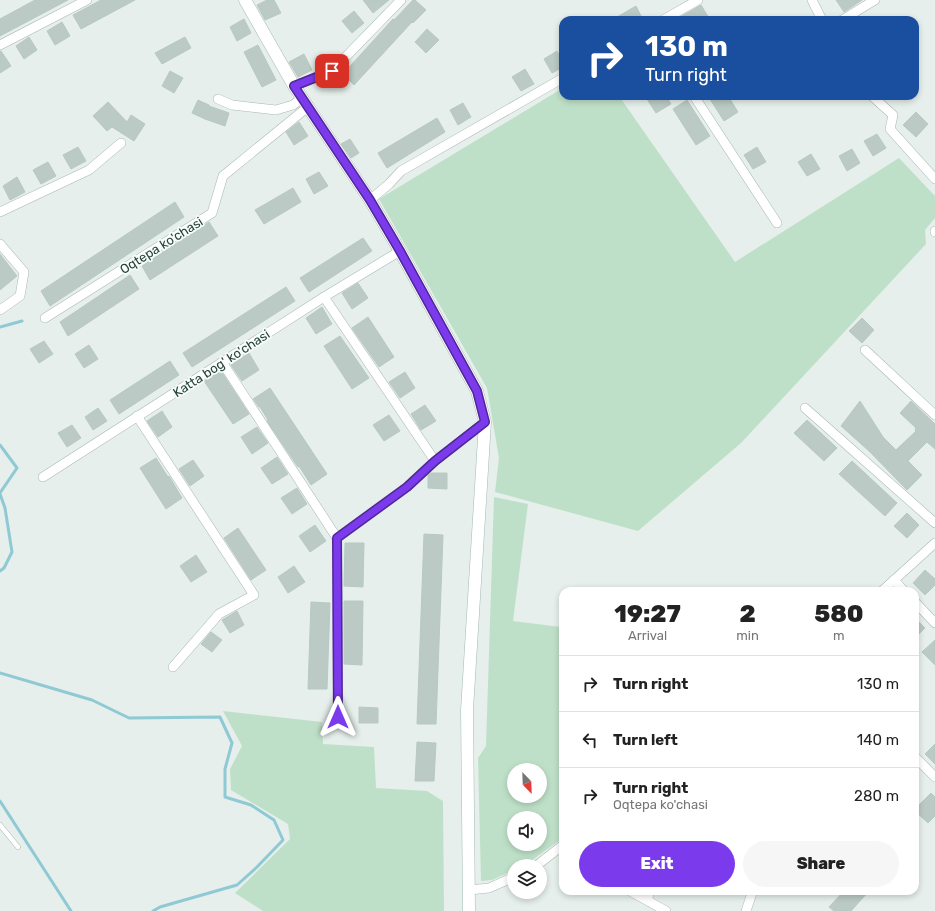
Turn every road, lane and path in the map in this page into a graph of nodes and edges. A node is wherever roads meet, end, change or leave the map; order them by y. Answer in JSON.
{"nodes":[{"id":1,"x":87,"y":0,"type":"edge"},
{"id":2,"x":245,"y":0,"type":"edge"},
{"id":3,"x":401,"y":0,"type":"edge"},
{"id":4,"x":698,"y":0,"type":"edge"},
{"id":5,"x":812,"y":0,"type":"edge"},
{"id":6,"x":875,"y":0,"type":"edge"},
{"id":7,"x":670,"y":16,"type":"edge"},
{"id":8,"x":820,"y":16,"type":"edge"},
{"id":9,"x":849,"y":16,"type":"edge"},
{"id":10,"x":0,"y":45,"type":"edge"},
{"id":11,"x":559,"y":80,"type":"edge"},
{"id":12,"x":294,"y":86,"type":"junction"},
{"id":13,"x":218,"y":99,"type":"dead end"},
{"id":14,"x":697,"y":100,"type":"edge"},
{"id":15,"x":876,"y":100,"type":"edge"},
{"id":16,"x":305,"y":102,"type":"junction"},
{"id":17,"x":121,"y":143,"type":"dead end"},
{"id":18,"x":935,"y":178,"type":"edge"},
{"id":19,"x":370,"y":200,"type":"junction"},
{"id":20,"x":0,"y":212,"type":"edge"},
{"id":21,"x":777,"y":223,"type":"dead end"},
{"id":22,"x":0,"y":244,"type":"edge"},
{"id":23,"x":400,"y":251,"type":"junction"},
{"id":24,"x":324,"y":297,"type":"junction"},
{"id":25,"x":0,"y":310,"type":"edge"},
{"id":26,"x":45,"y":318,"type":"dead end"},
{"id":27,"x":865,"y":350,"type":"dead end"},
{"id":28,"x":222,"y":362,"type":"junction"},
{"id":29,"x":805,"y":408,"type":"dead end"},
{"id":30,"x":935,"y":415,"type":"edge"},
{"id":31,"x":137,"y":416,"type":"junction"},
{"id":32,"x":485,"y":422,"type":"junction"},
{"id":33,"x":435,"y":461,"type":"junction"},
{"id":34,"x":43,"y":478,"type":"dead end"},
{"id":35,"x":935,"y":523,"type":"edge"},
{"id":36,"x":337,"y":538,"type":"junction"},
{"id":37,"x":935,"y":543,"type":"edge"},
{"id":38,"x":894,"y":580,"type":"junction"},
{"id":39,"x":886,"y":587,"type":"edge"},
{"id":40,"x":900,"y":587,"type":"edge"},
{"id":41,"x":919,"y":606,"type":"edge"},
{"id":42,"x":935,"y":624,"type":"edge"},
{"id":43,"x":173,"y":666,"type":"dead end"},
{"id":44,"x":338,"y":717,"type":"dead end"},
{"id":45,"x":919,"y":761,"type":"edge"},
{"id":46,"x":935,"y":777,"type":"edge"},
{"id":47,"x":0,"y":825,"type":"edge"},
{"id":48,"x":18,"y":847,"type":"dead end"},
{"id":49,"x":559,"y":851,"type":"edge"},
{"id":50,"x":547,"y":859,"type":"edge"},
{"id":51,"x":507,"y":880,"type":"edge"},
{"id":52,"x":469,"y":890,"type":"junction"},
{"id":53,"x":638,"y":895,"type":"edge"},
{"id":54,"x":649,"y":895,"type":"edge"},
{"id":55,"x":751,"y":895,"type":"edge"},
{"id":56,"x":647,"y":900,"type":"junction"},
{"id":57,"x":469,"y":911,"type":"edge"},
{"id":58,"x":666,"y":911,"type":"edge"},
{"id":59,"x":746,"y":911,"type":"edge"}],
"edges":[{"from":1,"to":10,"type":"street"},
{"from":2,"to":12,"type":"main road"},
{"from":3,"to":12,"type":"street"},
{"from":4,"to":7,"type":"street"},
{"from":5,"to":8,"type":"street"},
{"from":6,"to":9,"type":"street"},
{"from":11,"to":19,"type":"street"},
{"from":12,"to":16,"type":"main road"},
{"from":13,"to":16,"type":"street"},
{"from":14,"to":21,"type":"street"},
{"from":15,"to":18,"type":"street"},
{"from":16,"to":19,"type":"main road"},
{"from":16,"to":26,"type":"street","name":"Oqtepa ko'chasi"},
{"from":17,"to":20,"type":"street"},
{"from":19,"to":23,"type":"main road"},
{"from":22,"to":25,"type":"street"},
{"from":23,"to":24,"type":"street","name":"Katta bog' ko'chasi"},
{"from":23,"to":32,"type":"main road"},
{"from":24,"to":28,"type":"street","name":"Katta bog' ko'chasi"},
{"from":24,"to":33,"type":"street"},
{"from":27,"to":30,"type":"street"},
{"from":28,"to":31,"type":"street","name":"Katta bog' ko'chasi"},
{"from":28,"to":36,"type":"street"},
{"from":29,"to":35,"type":"street"},
{"from":31,"to":34,"type":"street","name":"Katta bog' ko'chasi"},
{"from":31,"to":43,"type":"street"},
{"from":32,"to":33,"type":"street"},
{"from":32,"to":52,"type":"main road"},
{"from":33,"to":36,"type":"street"},
{"from":36,"to":44,"type":"street"},
{"from":37,"to":38,"type":"street"},
{"from":38,"to":39,"type":"street"},
{"from":38,"to":40,"type":"street"},
{"from":41,"to":42,"type":"street"},
{"from":45,"to":46,"type":"street"},
{"from":47,"to":48,"type":"lane"},
{"from":49,"to":50,"type":"street"},
{"from":51,"to":52,"type":"street"},
{"from":52,"to":57,"type":"main road"},
{"from":53,"to":56,"type":"street"},
{"from":54,"to":56,"type":"street"},
{"from":55,"to":59,"type":"street"},
{"from":56,"to":58,"type":"street"}]}
